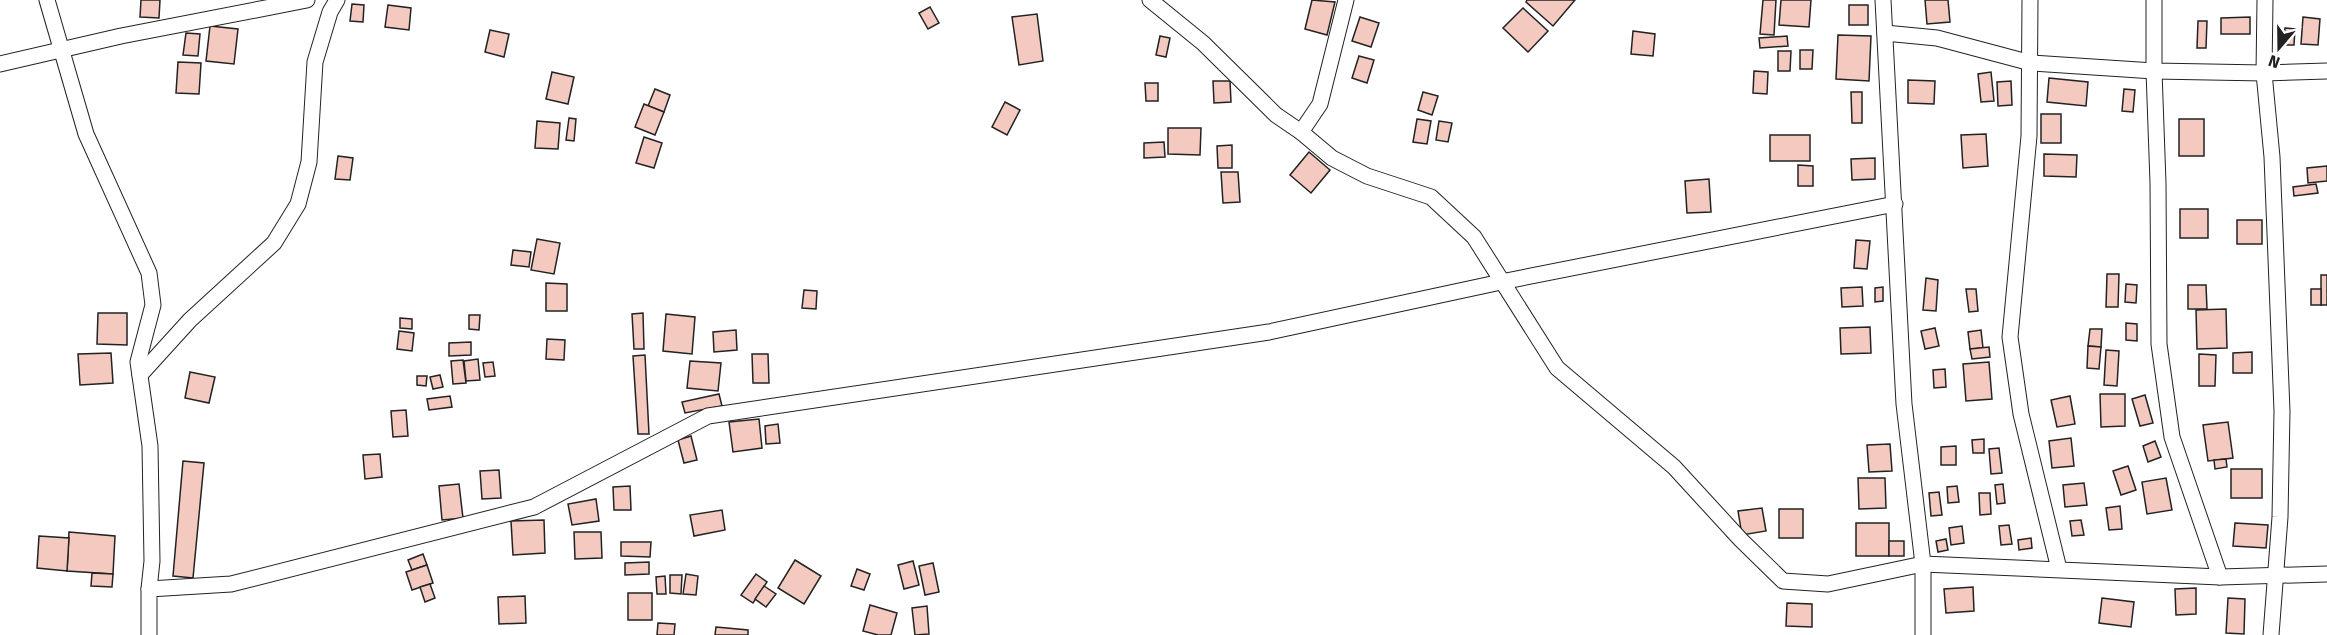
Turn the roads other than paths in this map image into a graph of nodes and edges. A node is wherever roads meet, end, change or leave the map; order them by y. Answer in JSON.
{"nodes":[{"id":1,"x":47,"y":0,"type":"edge"},
{"id":2,"x":308,"y":0,"type":"edge"},
{"id":3,"x":337,"y":0,"type":"edge"},
{"id":4,"x":1150,"y":0,"type":"edge"},
{"id":5,"x":1346,"y":0,"type":"edge"},
{"id":6,"x":1883,"y":0,"type":"edge"},
{"id":7,"x":2030,"y":0,"type":"edge"},
{"id":8,"x":2154,"y":0,"type":"edge"},
{"id":9,"x":2265,"y":0,"type":"edge"},
{"id":10,"x":1885,"y":33,"type":"junction"},
{"id":11,"x":63,"y":50,"type":"junction"},
{"id":12,"x":2031,"y":63,"type":"junction"},
{"id":13,"x":0,"y":64,"type":"edge"},
{"id":14,"x":2154,"y":71,"type":"junction"},
{"id":15,"x":2327,"y":71,"type":"edge"},
{"id":16,"x":2264,"y":73,"type":"junction"},
{"id":17,"x":1301,"y":132,"type":"junction"},
{"id":18,"x":1895,"y":204,"type":"junction"},
{"id":19,"x":1501,"y":282,"type":"junction"},
{"id":20,"x":140,"y":375,"type":"junction"},
{"id":21,"x":1923,"y":564,"type":"junction"},
{"id":22,"x":2059,"y":569,"type":"junction"},
{"id":23,"x":2327,"y":574,"type":"edge"},
{"id":24,"x":2277,"y":576,"type":"junction"},
{"id":25,"x":2220,"y":577,"type":"junction"},
{"id":26,"x":149,"y":589,"type":"junction"},
{"id":27,"x":149,"y":635,"type":"edge"},
{"id":28,"x":1923,"y":635,"type":"edge"},
{"id":29,"x":2271,"y":635,"type":"edge"}],
"edges":[{"from":1,"to":11,"type":"street"},
{"from":2,"to":11,"type":"street"},
{"from":3,"to":20,"type":"street"},
{"from":4,"to":17,"type":"street"},
{"from":5,"to":17,"type":"street"},
{"from":6,"to":10,"type":"street"},
{"from":7,"to":12,"type":"street"},
{"from":8,"to":14,"type":"street"},
{"from":9,"to":16,"type":"street"},
{"from":10,"to":12,"type":"street"},
{"from":10,"to":18,"type":"street"},
{"from":11,"to":13,"type":"street"},
{"from":11,"to":20,"type":"street"},
{"from":12,"to":14,"type":"street"},
{"from":12,"to":22,"type":"street"},
{"from":14,"to":16,"type":"street"},
{"from":14,"to":25,"type":"street"},
{"from":15,"to":16,"type":"street"},
{"from":16,"to":24,"type":"street"},
{"from":17,"to":19,"type":"street"},
{"from":18,"to":19,"type":"street"},
{"from":18,"to":21,"type":"street"},
{"from":19,"to":21,"type":"street"},
{"from":19,"to":26,"type":"street"},
{"from":20,"to":26,"type":"street"},
{"from":21,"to":22,"type":"street"},
{"from":21,"to":28,"type":"street"},
{"from":22,"to":25,"type":"street"},
{"from":23,"to":24,"type":"street"},
{"from":24,"to":25,"type":"street"},
{"from":24,"to":29,"type":"street"},
{"from":26,"to":27,"type":"street"}]}
